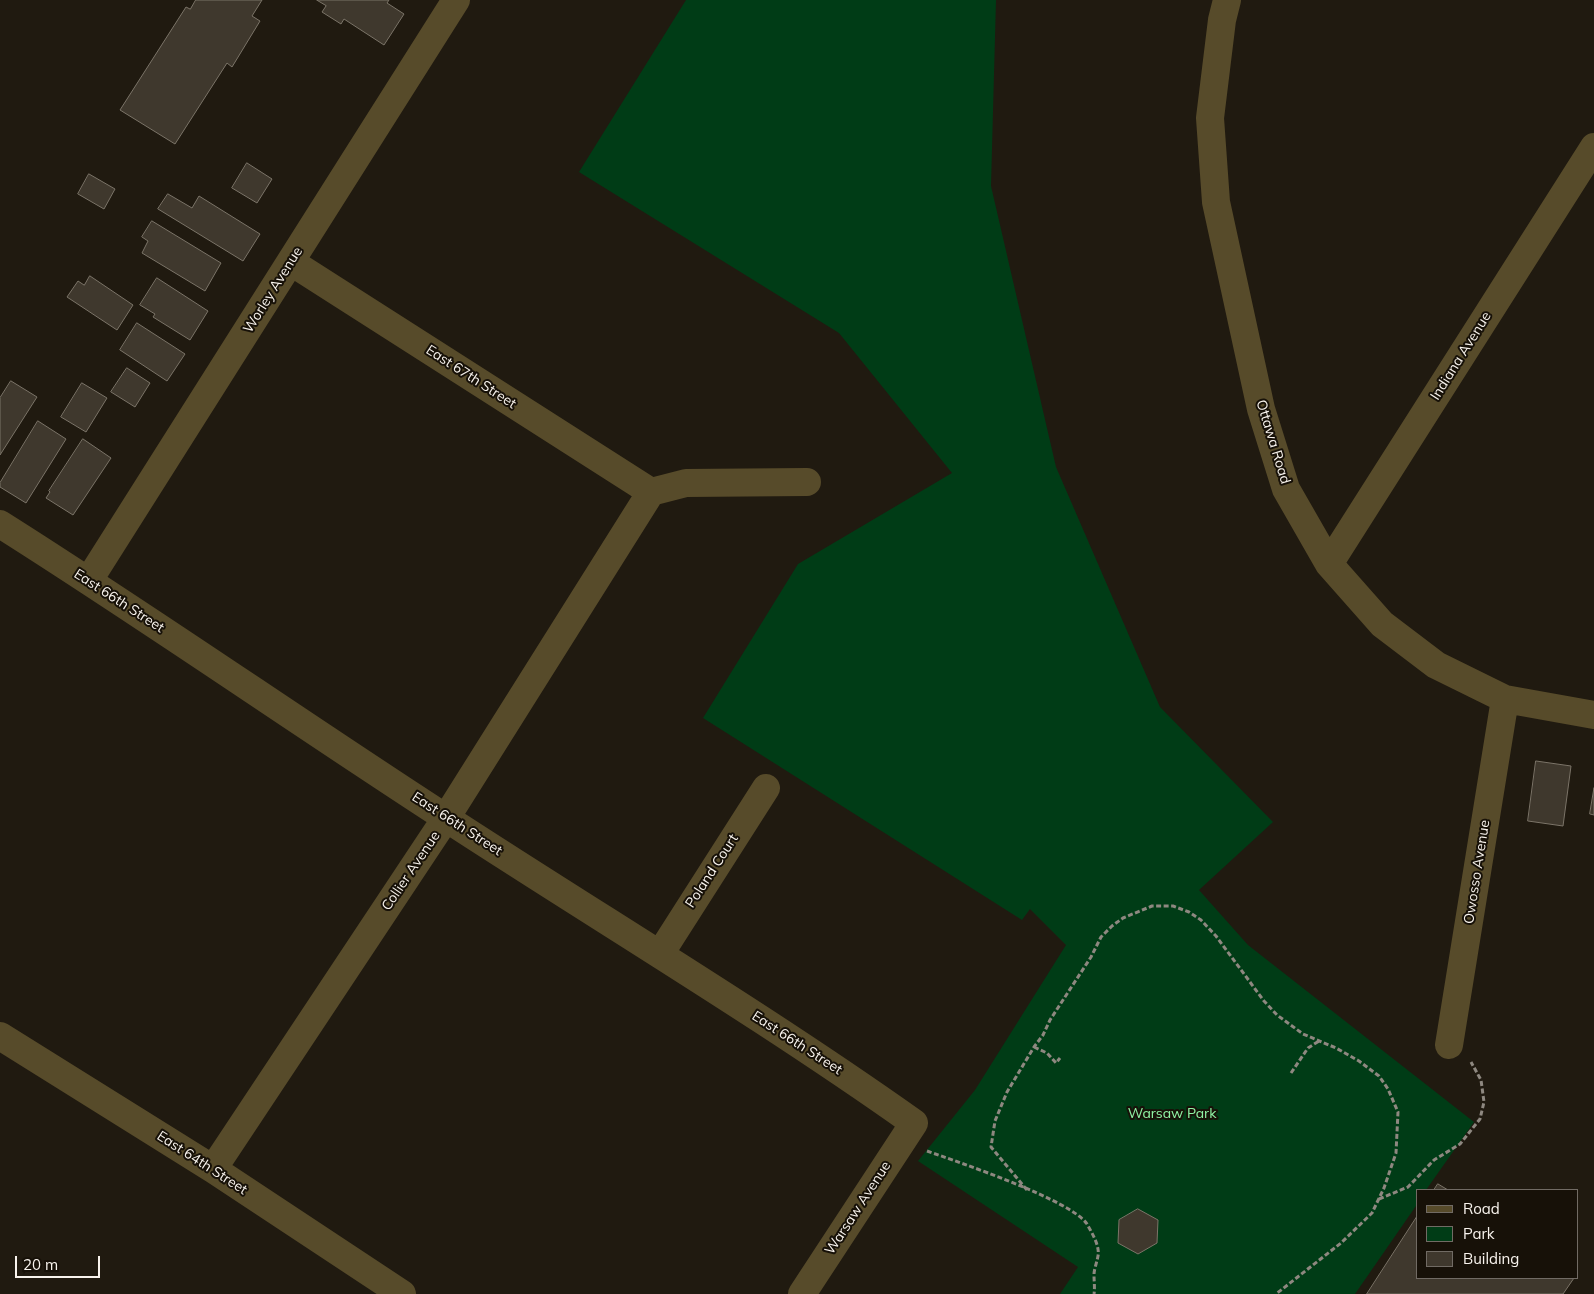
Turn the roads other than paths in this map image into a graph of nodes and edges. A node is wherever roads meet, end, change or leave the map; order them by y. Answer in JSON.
{"nodes":[{"id":1,"x":456,"y":0,"type":"edge"},
{"id":2,"x":1227,"y":0,"type":"edge"},
{"id":3,"x":1594,"y":147,"type":"edge"},
{"id":4,"x":291,"y":262,"type":"junction"},
{"id":5,"x":807,"y":482,"type":"dead end"},
{"id":6,"x":651,"y":492,"type":"junction"},
{"id":7,"x":0,"y":524,"type":"edge"},
{"id":8,"x":1328,"y":564,"type":"junction"},
{"id":9,"x":89,"y":580,"type":"junction"},
{"id":10,"x":1505,"y":699,"type":"junction"},
{"id":11,"x":1594,"y":716,"type":"edge"},
{"id":12,"x":766,"y":788,"type":"dead end"},
{"id":13,"x":446,"y":818,"type":"junction"},
{"id":14,"x":660,"y":954,"type":"junction"},
{"id":15,"x":0,"y":1036,"type":"edge"},
{"id":16,"x":1449,"y":1045,"type":"road end"},
{"id":17,"x":914,"y":1123,"type":"joint"},
{"id":18,"x":213,"y":1169,"type":"junction"},
{"id":19,"x":402,"y":1294,"type":"edge"},
{"id":20,"x":802,"y":1294,"type":"edge"}],
"edges":[{"from":1,"to":4,"type":"street","name":"Worley Avenue"},
{"from":2,"to":8,"type":"street","name":"Ottawa Road"},
{"from":3,"to":8,"type":"street","name":"Indiana Avenue"},
{"from":4,"to":6,"type":"street","name":"East 67th Street"},
{"from":4,"to":9,"type":"street","name":"Worley Avenue"},
{"from":5,"to":6,"type":"street"},
{"from":6,"to":13,"type":"street","name":"Collier Avenue"},
{"from":7,"to":9,"type":"street","name":"East 66th Street"},
{"from":8,"to":10,"type":"street","name":"Ottawa Road"},
{"from":9,"to":13,"type":"street","name":"East 66th Street"},
{"from":10,"to":11,"type":"street","name":"Ottawa Road"},
{"from":10,"to":16,"type":"street","name":"Owosso Avenue"},
{"from":12,"to":14,"type":"street","name":"Poland Court"},
{"from":13,"to":14,"type":"street","name":"East 66th Street"},
{"from":13,"to":18,"type":"street","name":"Collier Avenue"},
{"from":14,"to":17,"type":"street","name":"East 66th Street"},
{"from":15,"to":18,"type":"street","name":"East 64th Street"},
{"from":17,"to":20,"type":"street","name":"Warsaw Avenue"},
{"from":18,"to":19,"type":"street","name":"East 64th Street"}]}
